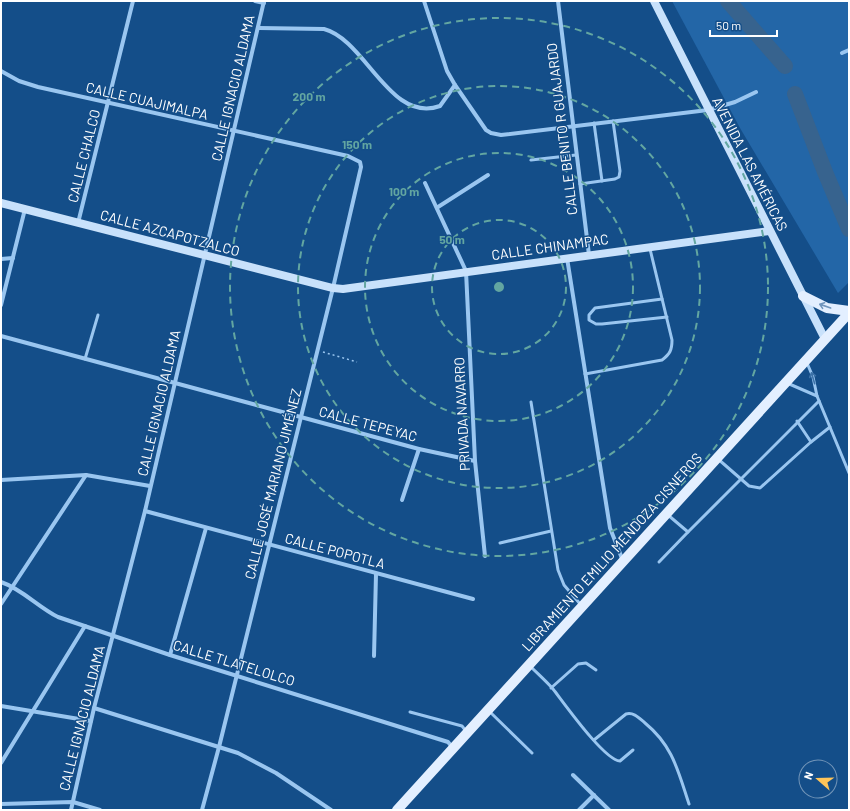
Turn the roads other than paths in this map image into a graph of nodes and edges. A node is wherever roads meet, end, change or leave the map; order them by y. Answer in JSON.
{"nodes":[{"id":1,"x":133,"y":1,"type":"edge"},
{"id":2,"x":255,"y":1,"type":"edge"},
{"id":3,"x":424,"y":1,"type":"edge"},
{"id":4,"x":558,"y":1,"type":"edge"},
{"id":5,"x":654,"y":1,"type":"edge"},
{"id":6,"x":264,"y":2,"type":"edge"},
{"id":7,"x":259,"y":28,"type":"junction"},
{"id":8,"x":849,"y":50,"type":"edge"},
{"id":9,"x":842,"y":53,"type":"dead end"},
{"id":10,"x":1,"y":71,"type":"edge"},
{"id":11,"x":455,"y":85,"type":"junction"},
{"id":12,"x":756,"y":92,"type":"dead end"},
{"id":13,"x":108,"y":104,"type":"junction"},
{"id":14,"x":708,"y":110,"type":"junction"},
{"id":15,"x":613,"y":121,"type":"junction"},
{"id":16,"x":594,"y":123,"type":"junction"},
{"id":17,"x":573,"y":126,"type":"junction"},
{"id":18,"x":234,"y":131,"type":"junction"},
{"id":19,"x":576,"y":155,"type":"junction"},
{"id":20,"x":531,"y":160,"type":"dead end"},
{"id":21,"x":360,"y":162,"type":"joint"},
{"id":22,"x":488,"y":175,"type":"dead end"},
{"id":23,"x":602,"y":181,"type":"junction"},
{"id":24,"x":425,"y":182,"type":"dead end"},
{"id":25,"x":580,"y":184,"type":"junction"},
{"id":26,"x":1,"y":203,"type":"edge"},
{"id":27,"x":438,"y":207,"type":"junction"},
{"id":28,"x":25,"y":209,"type":"junction"},
{"id":29,"x":78,"y":223,"type":"junction"},
{"id":30,"x":769,"y":231,"type":"junction"},
{"id":31,"x":650,"y":247,"type":"junction"},
{"id":32,"x":589,"y":255,"type":"junction"},
{"id":33,"x":205,"y":256,"type":"junction"},
{"id":34,"x":13,"y":258,"type":"junction"},
{"id":35,"x":567,"y":258,"type":"junction"},
{"id":36,"x":1,"y":259,"type":"edge"},
{"id":37,"x":466,"y":271,"type":"junction"},
{"id":38,"x":333,"y":288,"type":"junction"},
{"id":39,"x":804,"y":296,"type":"junction"},
{"id":40,"x":662,"y":299,"type":"junction"},
{"id":41,"x":1,"y":305,"type":"edge"},
{"id":42,"x":849,"y":312,"type":"edge"},
{"id":43,"x":98,"y":315,"type":"dead end"},
{"id":44,"x":667,"y":317,"type":"junction"},
{"id":45,"x":1,"y":336,"type":"edge"},
{"id":46,"x":825,"y":339,"type":"junction"},
{"id":47,"x":85,"y":359,"type":"junction"},
{"id":48,"x":806,"y":360,"type":"junction"},
{"id":49,"x":585,"y":374,"type":"junction"},
{"id":50,"x":786,"y":382,"type":"junction"},
{"id":51,"x":175,"y":383,"type":"junction"},
{"id":52,"x":817,"y":396,"type":"junction"},
{"id":53,"x":819,"y":401,"type":"junction"},
{"id":54,"x":530,"y":402,"type":"dead end"},
{"id":55,"x":301,"y":417,"type":"junction"},
{"id":56,"x":798,"y":421,"type":"junction"},
{"id":57,"x":830,"y":427,"type":"junction"},
{"id":58,"x":811,"y":442,"type":"junction"},
{"id":59,"x":419,"y":449,"type":"junction"},
{"id":60,"x":717,"y":458,"type":"junction"},
{"id":61,"x":475,"y":462,"type":"junction"},
{"id":62,"x":849,"y":473,"type":"edge"},
{"id":63,"x":86,"y":475,"type":"junction"},
{"id":64,"x":740,"y":479,"type":"junction"},
{"id":65,"x":1,"y":480,"type":"edge"},
{"id":66,"x":150,"y":486,"type":"junction"},
{"id":67,"x":402,"y":500,"type":"dead end"},
{"id":68,"x":144,"y":511,"type":"junction"},
{"id":69,"x":666,"y":514,"type":"junction"},
{"id":70,"x":206,"y":528,"type":"junction"},
{"id":71,"x":551,"y":531,"type":"junction"},
{"id":72,"x":688,"y":532,"type":"junction"},
{"id":73,"x":500,"y":543,"type":"dead end"},
{"id":74,"x":268,"y":544,"type":"junction"},
{"id":75,"x":485,"y":556,"type":"dead end"},
{"id":76,"x":623,"y":561,"type":"junction"},
{"id":77,"x":659,"y":562,"type":"dead end"},
{"id":78,"x":376,"y":574,"type":"junction"},
{"id":79,"x":1,"y":582,"type":"edge"},
{"id":80,"x":14,"y":587,"type":"junction"},
{"id":81,"x":472,"y":599,"type":"dead end"},
{"id":82,"x":1,"y":604,"type":"edge"},
{"id":83,"x":582,"y":606,"type":"junction"},
{"id":84,"x":85,"y":626,"type":"junction"},
{"id":85,"x":114,"y":637,"type":"junction"},
{"id":86,"x":170,"y":655,"type":"junction"},
{"id":87,"x":374,"y":656,"type":"dead end"},
{"id":88,"x":529,"y":665,"type":"junction"},
{"id":89,"x":596,"y":670,"type":"dead end"},
{"id":90,"x":237,"y":676,"type":"junction"},
{"id":91,"x":551,"y":688,"type":"junction"},
{"id":92,"x":1,"y":706,"type":"edge"},
{"id":93,"x":94,"y":708,"type":"junction"},
{"id":94,"x":488,"y":710,"type":"junction"},
{"id":95,"x":34,"y":712,"type":"junction"},
{"id":96,"x":410,"y":712,"type":"dead end"},
{"id":97,"x":91,"y":721,"type":"junction"},
{"id":98,"x":468,"y":732,"type":"junction"},
{"id":99,"x":594,"y":740,"type":"junction"},
{"id":100,"x":219,"y":747,"type":"junction"},
{"id":101,"x":454,"y":748,"type":"junction"},
{"id":102,"x":633,"y":750,"type":"dead end"},
{"id":103,"x":532,"y":753,"type":"dead end"},
{"id":104,"x":3,"y":756,"type":"edge"},
{"id":105,"x":1,"y":763,"type":"edge"},
{"id":106,"x":573,"y":775,"type":"dead end"},
{"id":107,"x":594,"y":795,"type":"junction"},
{"id":108,"x":72,"y":802,"type":"junction"},
{"id":109,"x":1,"y":804,"type":"edge"},
{"id":110,"x":689,"y":804,"type":"dead end"},
{"id":111,"x":402,"y":808,"type":"edge"},
{"id":112,"x":71,"y":810,"type":"edge"},
{"id":113,"x":100,"y":810,"type":"edge"},
{"id":114,"x":202,"y":810,"type":"edge"},
{"id":115,"x":331,"y":810,"type":"edge"},
{"id":116,"x":579,"y":810,"type":"edge"},
{"id":117,"x":609,"y":810,"type":"edge"}],
"edges":[{"from":1,"to":13,"type":"street","name":"CALLE CHALCO"},
{"from":2,"to":6,"type":"street"},
{"from":3,"to":11,"type":"street"},
{"from":4,"to":17,"type":"street","name":"CALLE BENITO R GUAJARDO"},
{"from":5,"to":14,"type":"street","name":"AVENIDA LAS AMÉRICAS"},
{"from":6,"to":7,"type":"street","name":"CALLE IGNACIO ALDAMA"},
{"from":7,"to":11,"type":"street"},
{"from":7,"to":18,"type":"street","name":"CALLE IGNACIO ALDAMA"},
{"from":8,"to":9,"type":"street"},
{"from":10,"to":13,"type":"street","name":"CALLE CUAJIMALPA"},
{"from":11,"to":17,"type":"street"},
{"from":12,"to":14,"type":"street"},
{"from":13,"to":18,"type":"street","name":"CALLE CUAJIMALPA"},
{"from":13,"to":29,"type":"street","name":"CALLE CHALCO"},
{"from":14,"to":15,"type":"street"},
{"from":14,"to":30,"type":"street","name":"AVENIDA LAS AMÉRICAS"},
{"from":15,"to":16,"type":"street"},
{"from":15,"to":23,"type":"lane"},
{"from":16,"to":17,"type":"street"},
{"from":16,"to":23,"type":"lane"},
{"from":17,"to":19,"type":"street","name":"CALLE BENITO R GUAJARDO"},
{"from":18,"to":21,"type":"street","name":"CALLE CUAJIMALPA"},
{"from":18,"to":33,"type":"street","name":"CALLE IGNACIO ALDAMA"},
{"from":19,"to":20,"type":"lane"},
{"from":19,"to":25,"type":"street","name":"CALLE BENITO R GUAJARDO"},
{"from":21,"to":38,"type":"street","name":"CALLE JOSÉ MARIANO JIMÉNEZ"},
{"from":22,"to":27,"type":"street"},
{"from":23,"to":25,"type":"lane"},
{"from":24,"to":27,"type":"street"},
{"from":25,"to":32,"type":"street","name":"CALLE BENITO R GUAJARDO"},
{"from":26,"to":28,"type":"street","name":"CALLE AZCAPOTZALCO"},
{"from":27,"to":37,"type":"street"},
{"from":28,"to":29,"type":"street","name":"CALLE AZCAPOTZALCO"},
{"from":28,"to":34,"type":"street"},
{"from":29,"to":33,"type":"street","name":"CALLE AZCAPOTZALCO"},
{"from":30,"to":31,"type":"street","name":"CALLE CHINAMPAC"},
{"from":30,"to":39,"type":"street","name":"AVENIDA LAS AMÉRICAS"},
{"from":31,"to":32,"type":"street","name":"CALLE CHINAMPAC"},
{"from":31,"to":40,"type":"lane"},
{"from":32,"to":35,"type":"street","name":"CALLE CHINAMPAC"},
{"from":33,"to":38,"type":"street","name":"CALLE AZCAPOTZALCO"},
{"from":33,"to":51,"type":"street","name":"CALLE IGNACIO ALDAMA"},
{"from":34,"to":36,"type":"street"},
{"from":34,"to":41,"type":"street"},
{"from":35,"to":37,"type":"street","name":"CALLE CHINAMPAC"},
{"from":35,"to":49,"type":"street"},
{"from":37,"to":38,"type":"street","name":"CALLE CHINAMPAC"},
{"from":37,"to":61,"type":"street","name":"PRIVADA NAVARRO"},
{"from":38,"to":55,"type":"street","name":"CALLE JOSÉ MARIANO JIMÉNEZ"},
{"from":42,"to":39,"type":"main road","one_way":true},
{"from":39,"to":46,"type":"street","name":"AVENIDA LAS AMÉRICAS"},
{"from":40,"to":44,"type":"lane"},
{"from":40,"to":44,"type":"lane"},
{"from":42,"to":46,"type":"main road","name":"LIBRAMIENTO EMILIO MENDOZA CISNEROS"},
{"from":43,"to":47,"type":"lane"},
{"from":44,"to":49,"type":"lane"},
{"from":45,"to":47,"type":"street","name":"CALLE TEPEYAC"},
{"from":46,"to":48,"type":"main road","name":"LIBRAMIENTO EMILIO MENDOZA CISNEROS"},
{"from":47,"to":51,"type":"street","name":"CALLE TEPEYAC"},
{"from":48,"to":50,"type":"main road","name":"LIBRAMIENTO EMILIO MENDOZA CISNEROS"},
{"from":52,"to":48,"type":"lane","one_way":true},
{"from":49,"to":76,"type":"street"},
{"from":50,"to":52,"type":"lane"},
{"from":50,"to":60,"type":"main road","name":"LIBRAMIENTO EMILIO MENDOZA CISNEROS"},
{"from":51,"to":55,"type":"street","name":"CALLE TEPEYAC"},
{"from":51,"to":66,"type":"street","name":"CALLE IGNACIO ALDAMA"},
{"from":52,"to":53,"type":"lane"},
{"from":53,"to":56,"type":"lane"},
{"from":53,"to":57,"type":"lane"},
{"from":54,"to":71,"type":"lane"},
{"from":55,"to":59,"type":"street","name":"CALLE TEPEYAC"},
{"from":55,"to":74,"type":"street","name":"CALLE JOSÉ MARIANO JIMÉNEZ"},
{"from":56,"to":58,"type":"lane"},
{"from":56,"to":64,"type":"lane"},
{"from":57,"to":58,"type":"lane"},
{"from":57,"to":62,"type":"lane"},
{"from":58,"to":64,"type":"lane"},
{"from":59,"to":61,"type":"street","name":"CALLE TEPEYAC"},
{"from":59,"to":67,"type":"street"},
{"from":60,"to":64,"type":"lane"},
{"from":60,"to":69,"type":"main road","name":"LIBRAMIENTO EMILIO MENDOZA CISNEROS"},
{"from":61,"to":75,"type":"street","name":"PRIVADA NAVARRO"},
{"from":63,"to":65,"type":"street"},
{"from":63,"to":66,"type":"street"},
{"from":63,"to":80,"type":"street"},
{"from":64,"to":72,"type":"lane"},
{"from":66,"to":68,"type":"street","name":"CALLE IGNACIO ALDAMA"},
{"from":68,"to":70,"type":"street","name":"CALLE POPOTLA"},
{"from":68,"to":85,"type":"street","name":"CALLE IGNACIO ALDAMA"},
{"from":69,"to":72,"type":"lane"},
{"from":69,"to":76,"type":"main road","name":"LIBRAMIENTO EMILIO MENDOZA CISNEROS"},
{"from":70,"to":74,"type":"street","name":"CALLE POPOTLA"},
{"from":70,"to":86,"type":"street"},
{"from":71,"to":73,"type":"lane"},
{"from":71,"to":83,"type":"lane"},
{"from":72,"to":77,"type":"lane"},
{"from":74,"to":78,"type":"street","name":"CALLE POPOTLA"},
{"from":74,"to":90,"type":"street","name":"CALLE JOSÉ MARIANO JIMÉNEZ"},
{"from":76,"to":83,"type":"main road","name":"LIBRAMIENTO EMILIO MENDOZA CISNEROS"},
{"from":78,"to":81,"type":"street","name":"CALLE POPOTLA"},
{"from":78,"to":87,"type":"street"},
{"from":79,"to":80,"type":"street","name":"CALLE TLATELOLCO"},
{"from":80,"to":82,"type":"street"},
{"from":80,"to":84,"type":"street","name":"CALLE TLATELOLCO"},
{"from":83,"to":88,"type":"main road","name":"LIBRAMIENTO EMILIO MENDOZA CISNEROS"},
{"from":84,"to":85,"type":"street","name":"CALLE TLATELOLCO"},
{"from":84,"to":95,"type":"street"},
{"from":85,"to":86,"type":"street","name":"CALLE TLATELOLCO"},
{"from":85,"to":93,"type":"street","name":"CALLE IGNACIO ALDAMA"},
{"from":86,"to":90,"type":"street","name":"CALLE TLATELOLCO"},
{"from":88,"to":91,"type":"lane"},
{"from":88,"to":94,"type":"main road","name":"LIBRAMIENTO EMILIO MENDOZA CISNEROS"},
{"from":89,"to":91,"type":"lane"},
{"from":90,"to":100,"type":"street","name":"CALLE JOSÉ MARIANO JIMÉNEZ"},
{"from":90,"to":101,"type":"street","name":"CALLE TLATELOLCO"},
{"from":91,"to":99,"type":"lane"},
{"from":92,"to":95,"type":"street"},
{"from":93,"to":97,"type":"street","name":"CALLE IGNACIO ALDAMA"},
{"from":93,"to":100,"type":"street"},
{"from":94,"to":98,"type":"main road","name":"LIBRAMIENTO EMILIO MENDOZA CISNEROS"},
{"from":94,"to":103,"type":"lane"},
{"from":95,"to":97,"type":"street"},
{"from":95,"to":104,"type":"street"},
{"from":96,"to":98,"type":"lane"},
{"from":97,"to":108,"type":"street","name":"CALLE IGNACIO ALDAMA"},
{"from":98,"to":101,"type":"main road","name":"LIBRAMIENTO EMILIO MENDOZA CISNEROS"},
{"from":99,"to":102,"type":"lane"},
{"from":99,"to":110,"type":"lane"},
{"from":100,"to":114,"type":"street","name":"CALLE JOSÉ MARIANO JIMÉNEZ"},
{"from":100,"to":115,"type":"street"},
{"from":101,"to":111,"type":"main road","name":"LIBRAMIENTO EMILIO MENDOZA CISNEROS"},
{"from":104,"to":105,"type":"street"},
{"from":106,"to":107,"type":"street"},
{"from":107,"to":116,"type":"street"},
{"from":107,"to":117,"type":"street"},
{"from":108,"to":109,"type":"street"},
{"from":108,"to":112,"type":"street","name":"CALLE IGNACIO ALDAMA"},
{"from":108,"to":113,"type":"street"}]}
